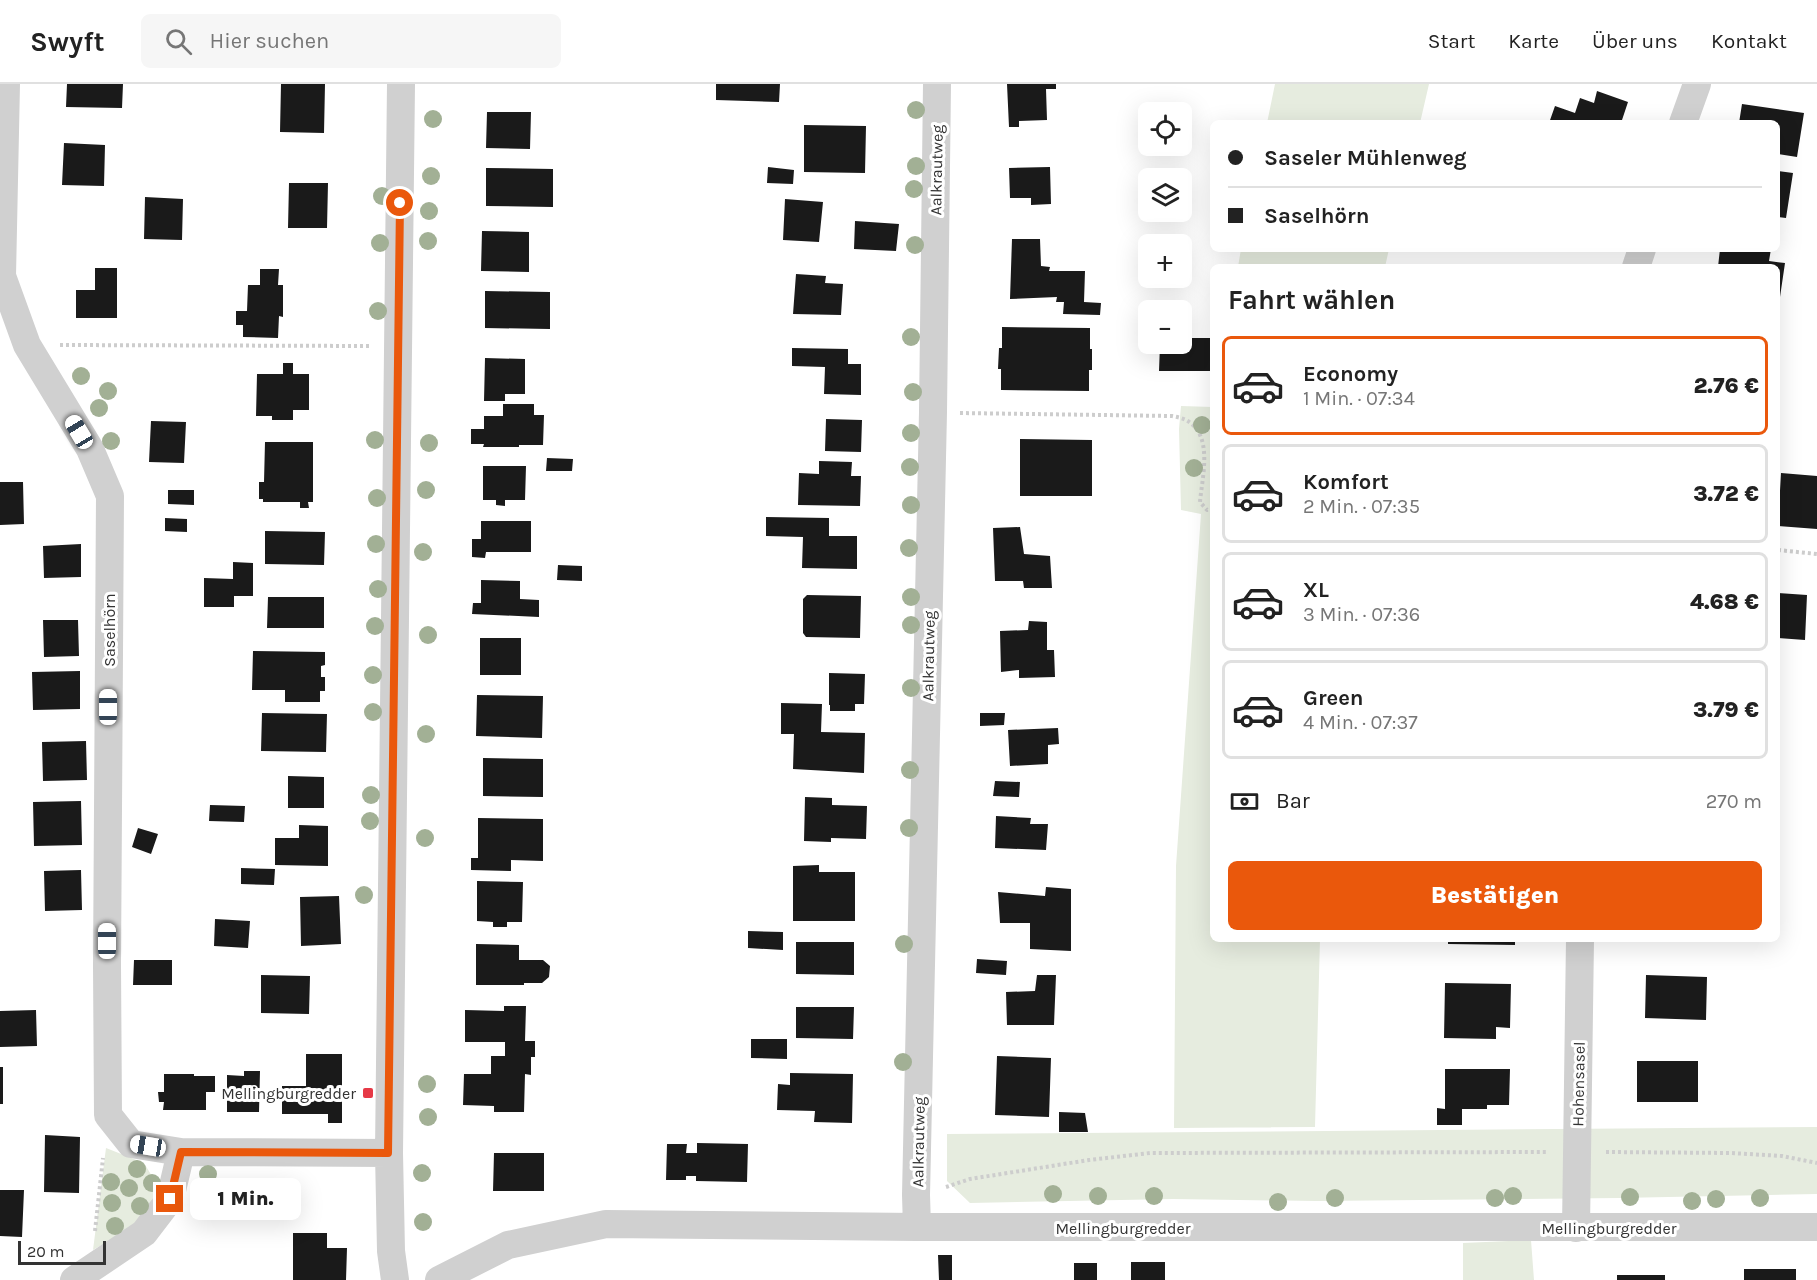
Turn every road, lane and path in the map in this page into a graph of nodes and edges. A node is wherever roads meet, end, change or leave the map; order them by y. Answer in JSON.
{"nodes":[{"id":1,"x":6,"y":84,"type":"edge"},
{"id":2,"x":401,"y":84,"type":"edge"},
{"id":3,"x":937,"y":84,"type":"edge"},
{"id":4,"x":1697,"y":84,"type":"edge"},
{"id":5,"x":1684,"y":120,"type":"edge"},
{"id":6,"x":27,"y":345,"type":"junction"},
{"id":7,"x":399,"y":346,"type":"junction"},
{"id":8,"x":933,"y":412,"type":"junction"},
{"id":9,"x":1210,"y":510,"type":"edge"},
{"id":10,"x":1780,"y":550,"type":"edge"},
{"id":11,"x":1817,"y":554,"type":"edge"},
{"id":12,"x":1580,"y":942,"type":"edge"},
{"id":13,"x":108,"y":1115,"type":"junction"},
{"id":14,"x":1576,"y":1151,"type":"junction"},
{"id":15,"x":181,"y":1152,"type":"junction"},
{"id":16,"x":388,"y":1153,"type":"junction"},
{"id":17,"x":1817,"y":1163,"type":"edge"},
{"id":18,"x":916,"y":1195,"type":"junction"},
{"id":19,"x":917,"y":1227,"type":"junction"},
{"id":20,"x":1817,"y":1227,"type":"edge"},
{"id":21,"x":1576,"y":1228,"type":"junction"},
{"id":22,"x":83,"y":1274,"type":"edge"},
{"id":23,"x":395,"y":1280,"type":"edge"},
{"id":24,"x":439,"y":1280,"type":"edge"}],
"edges":[{"from":1,"to":6,"type":"street","name":"Saselhörn"},
{"from":2,"to":7,"type":"street"},
{"from":3,"to":8,"type":"street","name":"Aalkrautweg"},
{"from":4,"to":5,"type":"street"},
{"from":6,"to":7,"type":"path"},
{"from":6,"to":13,"type":"street","name":"Saselhörn"},
{"from":7,"to":16,"type":"street"},
{"from":8,"to":9,"type":"path"},
{"from":8,"to":18,"type":"street","name":"Aalkrautweg"},
{"from":10,"to":11,"type":"path"},
{"from":12,"to":14,"type":"street","name":"Hohensasel"},
{"from":13,"to":15,"type":"street"},
{"from":13,"to":22,"type":"path"},
{"from":14,"to":17,"type":"path"},
{"from":14,"to":18,"type":"path"},
{"from":14,"to":21,"type":"street","name":"Hohensasel"},
{"from":15,"to":16,"type":"street"},
{"from":15,"to":22,"type":"street"},
{"from":16,"to":23,"type":"street"},
{"from":18,"to":19,"type":"street","name":"Aalkrautweg"},
{"from":19,"to":21,"type":"street","name":"Mellingburgredder"},
{"from":19,"to":24,"type":"street","name":"Mellingburgredder"},
{"from":20,"to":21,"type":"street","name":"Mellingburgredder"}]}
